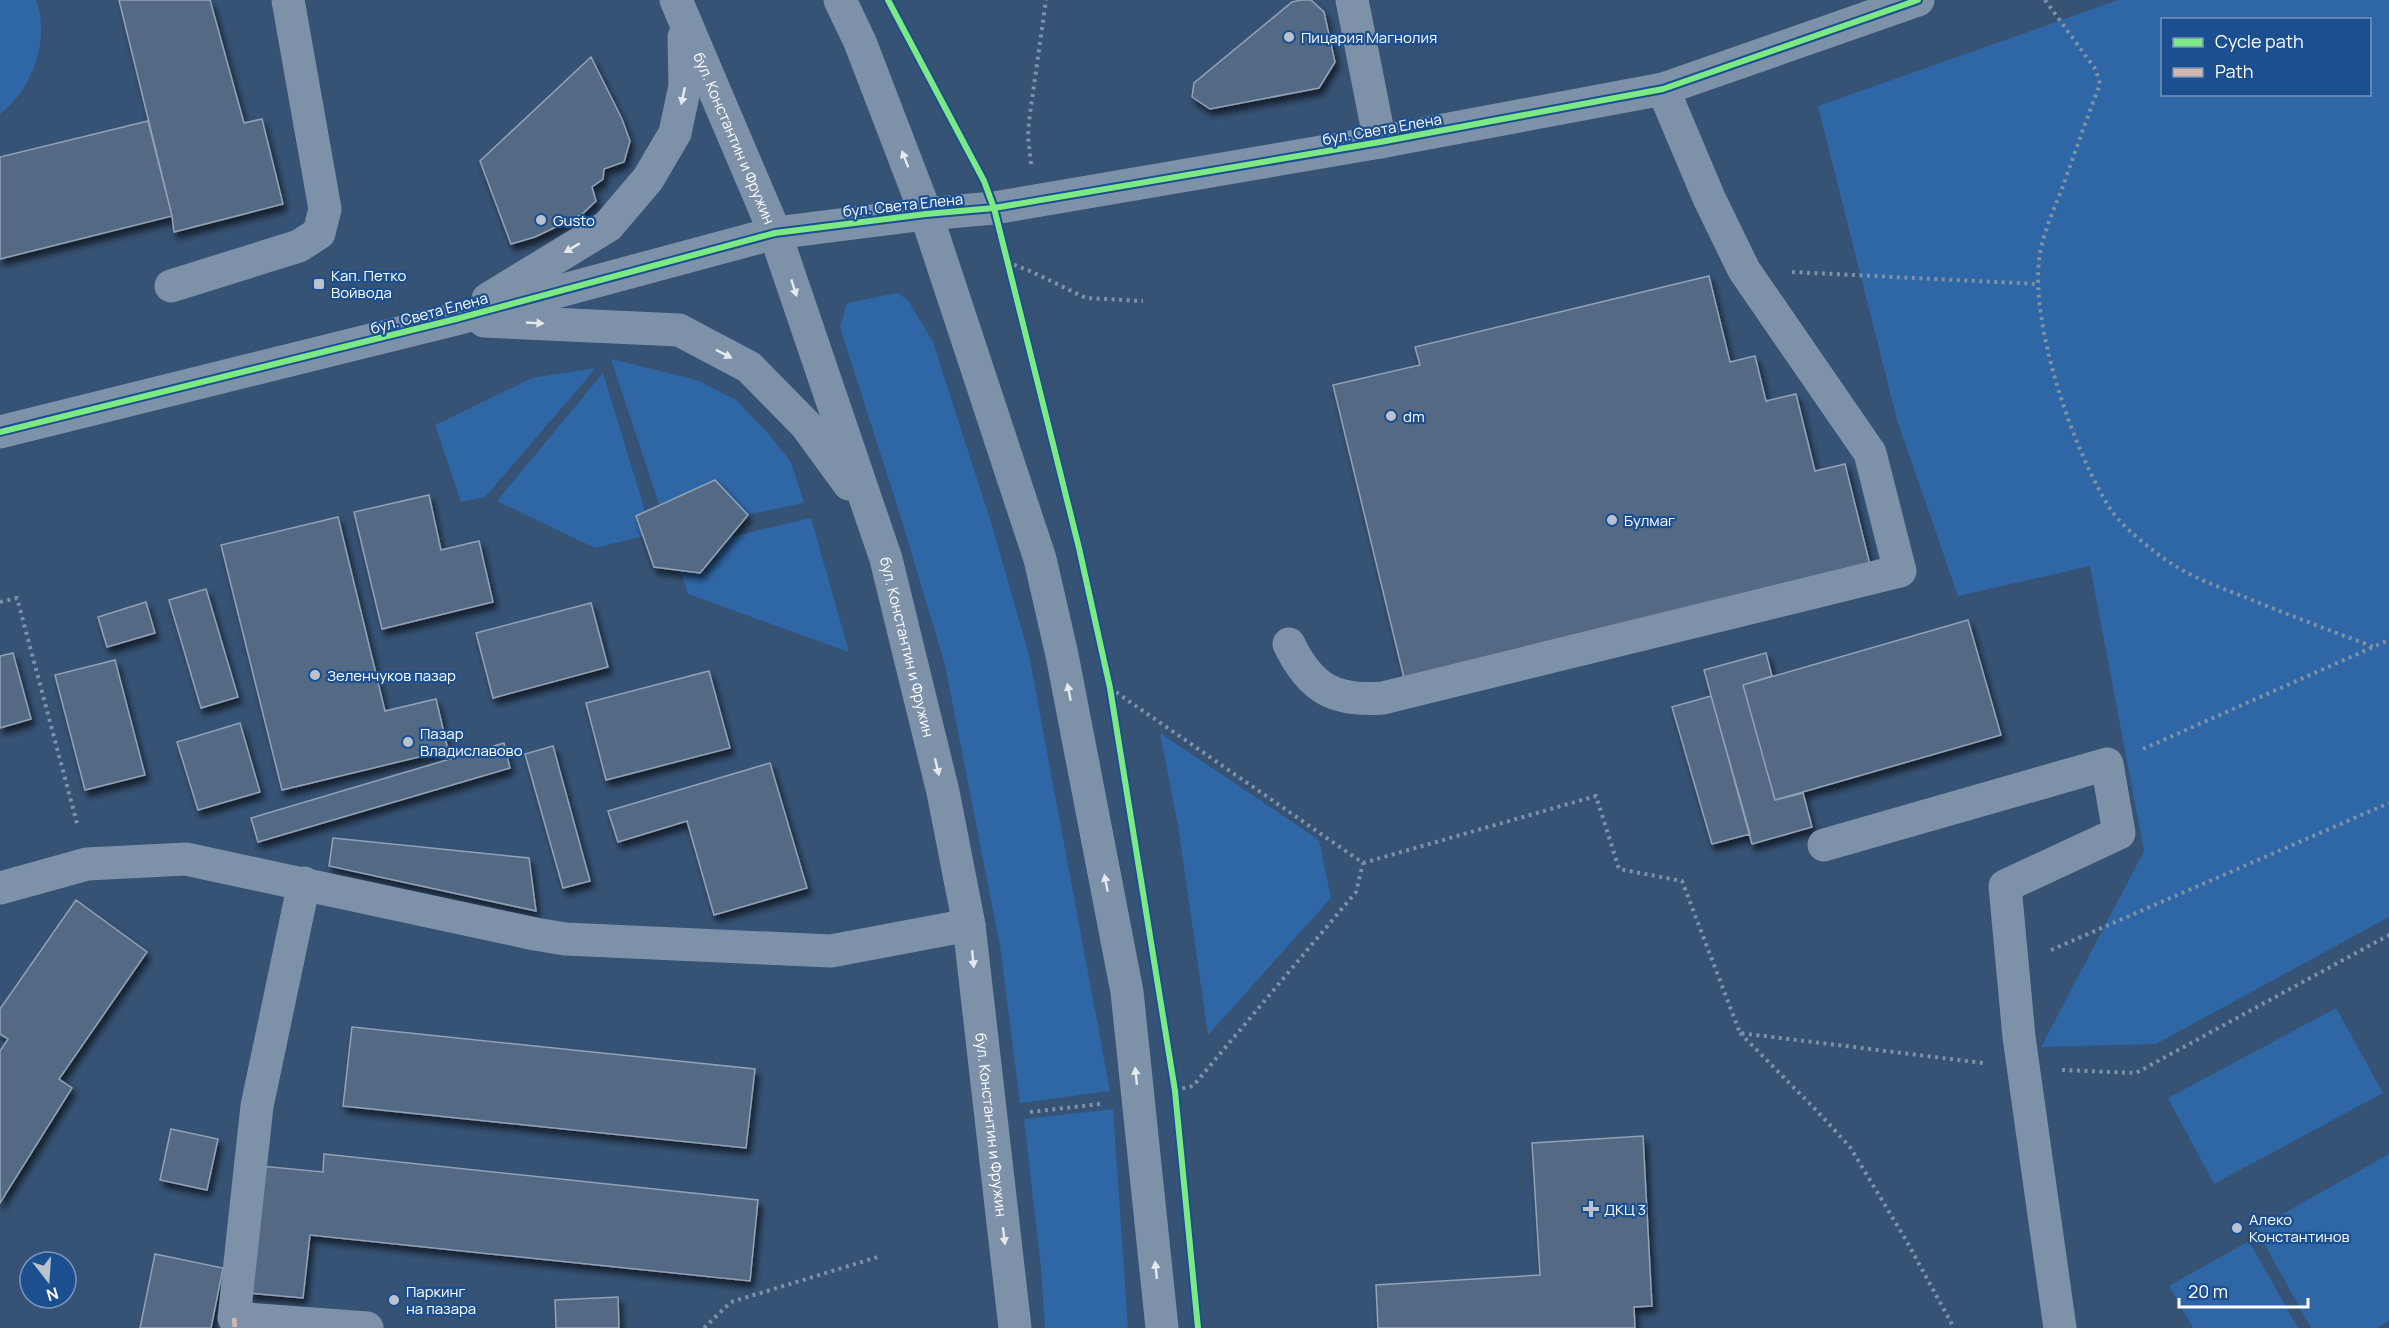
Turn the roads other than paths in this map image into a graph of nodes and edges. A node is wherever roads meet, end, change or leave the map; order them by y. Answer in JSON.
{"nodes":[{"id":1,"x":288,"y":0,"type":"edge"},
{"id":2,"x":840,"y":0,"type":"edge"},
{"id":3,"x":1352,"y":0,"type":"edge"},
{"id":4,"x":1918,"y":0,"type":"edge"},
{"id":5,"x":680,"y":8,"type":"edge"},
{"id":6,"x":1663,"y":89,"type":"junction"},
{"id":7,"x":1380,"y":142,"type":"junction"},
{"id":8,"x":926,"y":214,"type":"junction"},
{"id":9,"x":775,"y":233,"type":"junction"},
{"id":10,"x":171,"y":286,"type":"dead end"},
{"id":11,"x":456,"y":319,"type":"junction"},
{"id":12,"x":0,"y":432,"type":"edge"},
{"id":13,"x":867,"y":508,"type":"junction"},
{"id":14,"x":1289,"y":644,"type":"dead end"},
{"id":15,"x":1824,"y":845,"type":"dead end"},
{"id":16,"x":304,"y":883,"type":"junction"},
{"id":17,"x":0,"y":888,"type":"edge"},
{"id":18,"x":969,"y":925,"type":"junction"},
{"id":19,"x":367,"y":1328,"type":"edge"},
{"id":20,"x":1015,"y":1328,"type":"edge"},
{"id":21,"x":1162,"y":1328,"type":"edge"},
{"id":22,"x":2060,"y":1328,"type":"edge"}],
"edges":[{"from":1,"to":10,"type":"street"},
{"from":8,"to":2,"type":"street","one_way":true},
{"from":3,"to":7,"type":"street"},
{"from":4,"to":6,"type":"street","name":"бул. Света Елена"},
{"from":5,"to":9,"type":"street","name":"бул. Константин и Фружин"},
{"from":5,"to":11,"type":"street","one_way":true},
{"from":6,"to":7,"type":"street","name":"бул. Света Елена"},
{"from":6,"to":14,"type":"street"},
{"from":7,"to":8,"type":"street","name":"бул. Света Елена"},
{"from":8,"to":9,"type":"street","name":"бул. Света Елена"},
{"from":21,"to":8,"type":"street","one_way":true},
{"from":9,"to":11,"type":"street","name":"бул. Света Елена"},
{"from":9,"to":13,"type":"street","name":"бул. Константин и Фружин","one_way":true},
{"from":11,"to":12,"type":"street","name":"бул. Света Елена"},
{"from":11,"to":13,"type":"street","one_way":true},
{"from":13,"to":18,"type":"street","name":"бул. Константин и Фружин","one_way":true},
{"from":15,"to":22,"type":"street"},
{"from":16,"to":17,"type":"street"},
{"from":16,"to":18,"type":"street"},
{"from":16,"to":19,"type":"street"},
{"from":18,"to":20,"type":"street","name":"бул. Константин и Фружин","one_way":true}]}
